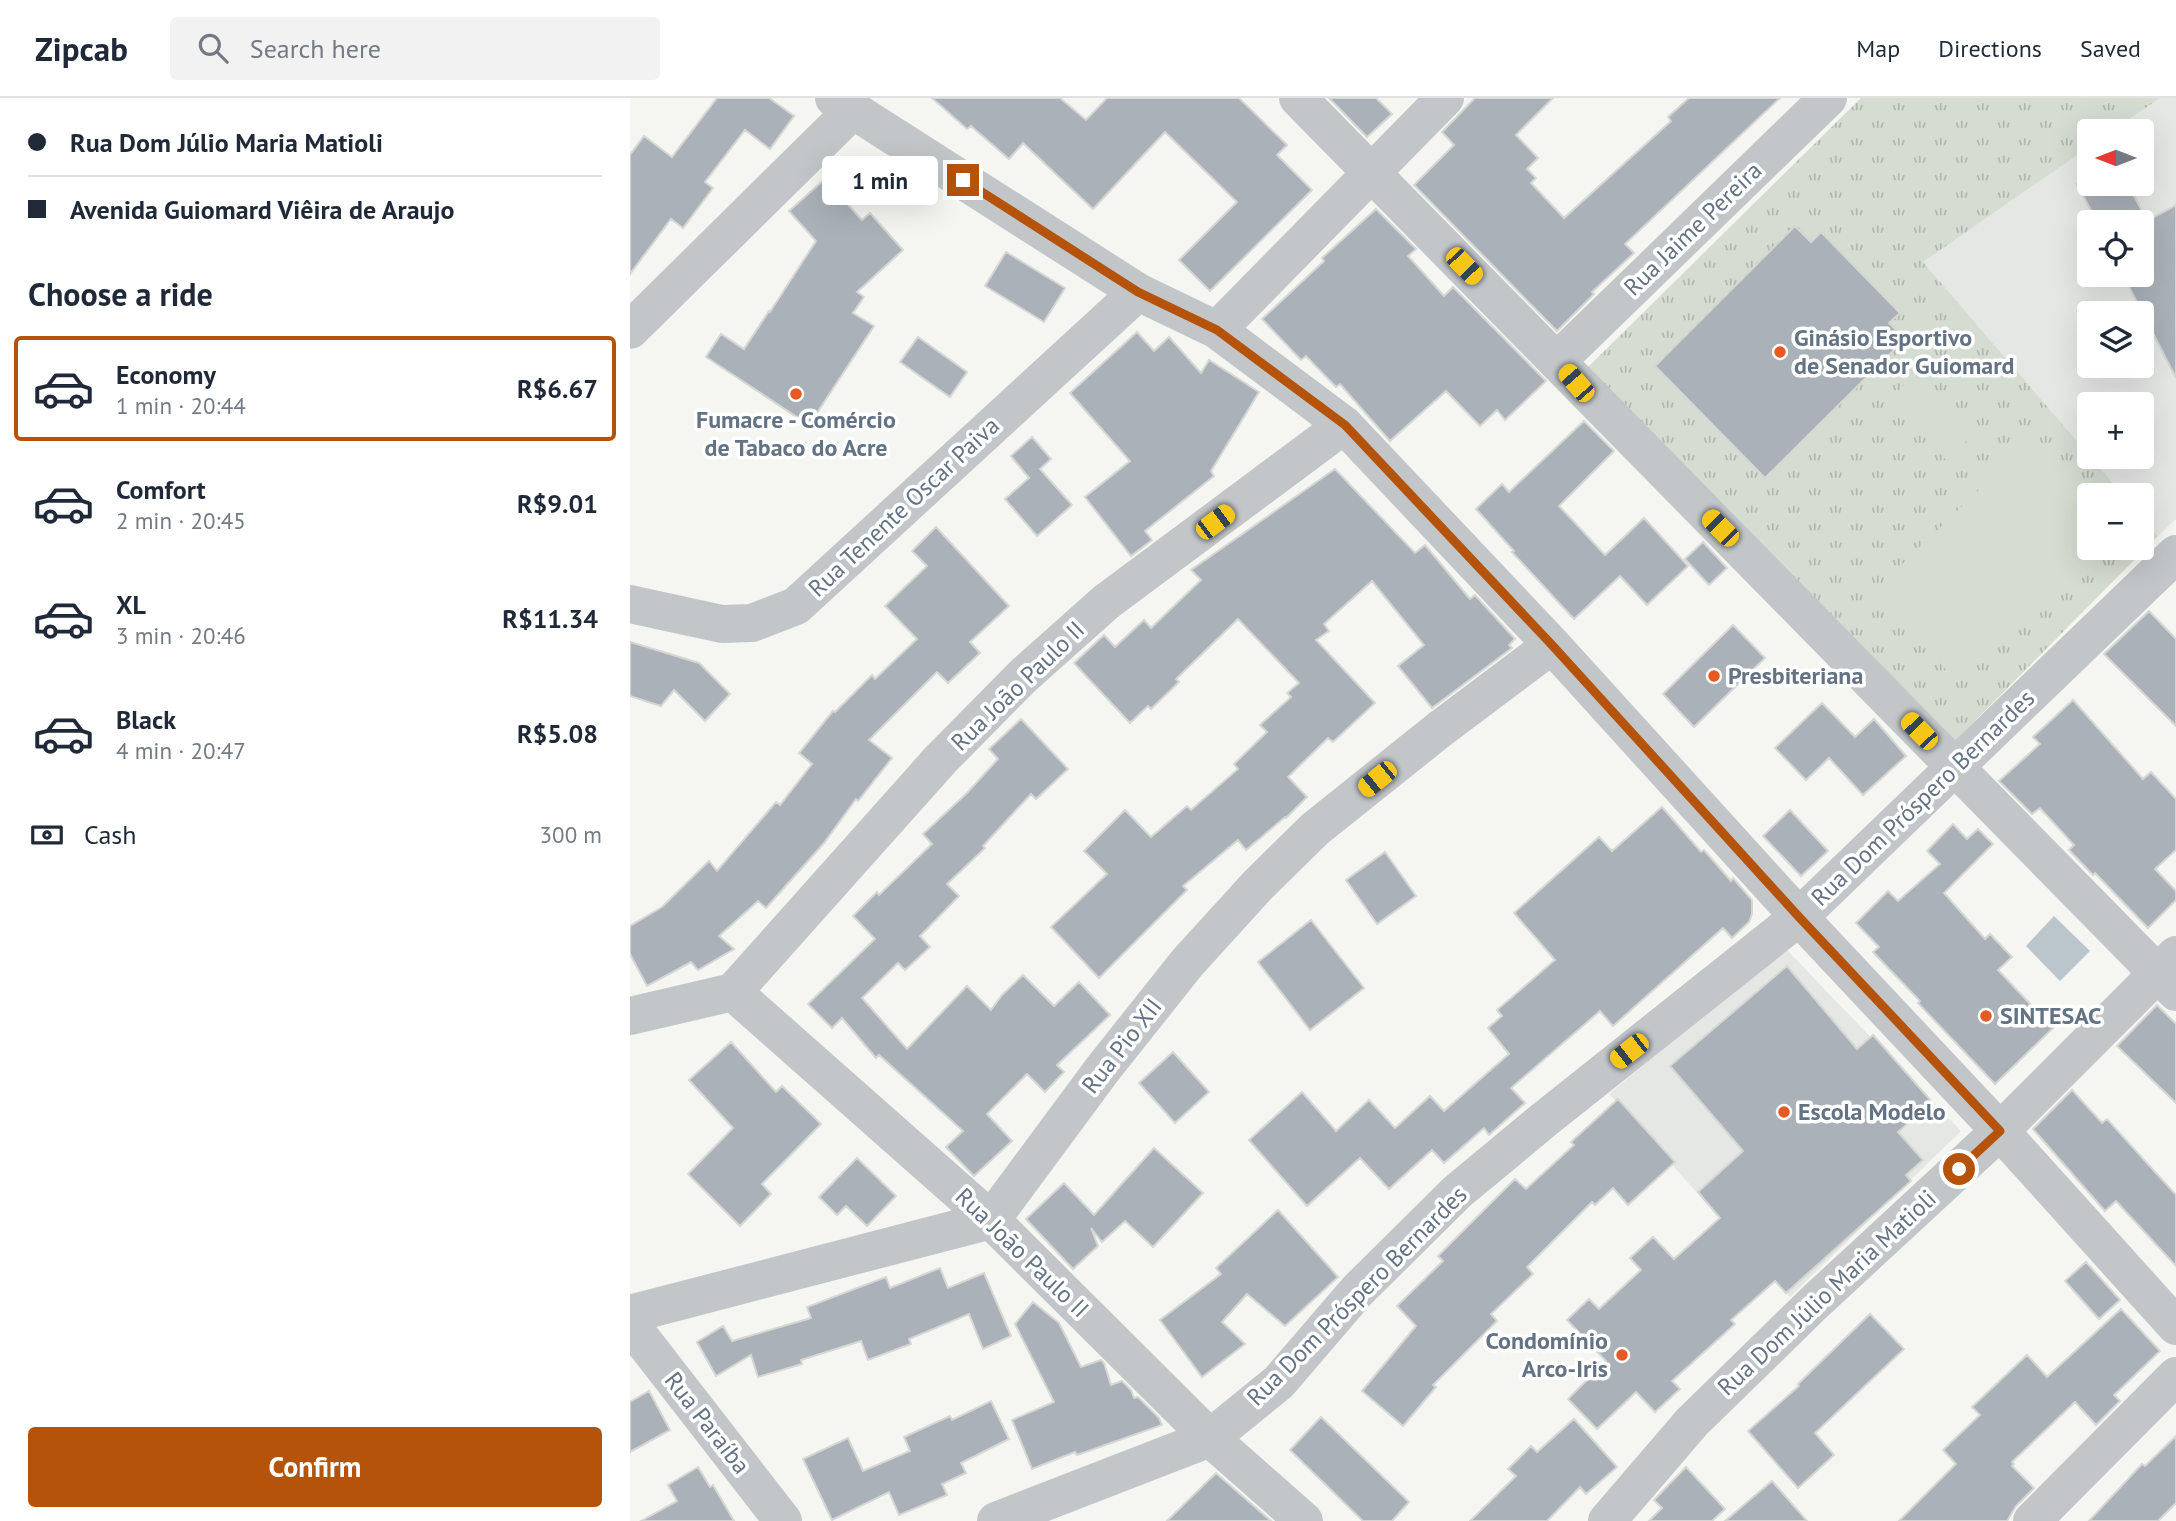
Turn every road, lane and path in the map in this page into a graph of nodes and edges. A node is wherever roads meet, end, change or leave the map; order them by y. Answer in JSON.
{"nodes":[{"id":1,"x":1298,"y":98,"type":"edge"},
{"id":2,"x":1445,"y":98,"type":"edge"},
{"id":3,"x":1829,"y":98,"type":"edge"},
{"id":4,"x":844,"y":104,"type":"edge"},
{"id":5,"x":1372,"y":172,"type":"junction"},
{"id":6,"x":1138,"y":292,"type":"junction"},
{"id":7,"x":630,"y":330,"type":"edge"},
{"id":8,"x":1217,"y":330,"type":"junction"},
{"id":9,"x":1557,"y":361,"type":"junction"},
{"id":10,"x":1345,"y":425,"type":"junction"},
{"id":11,"x":2176,"y":554,"type":"edge"},
{"id":12,"x":630,"y":604,"type":"edge"},
{"id":13,"x":1552,"y":645,"type":"junction"},
{"id":14,"x":1955,"y":768,"type":"junction"},
{"id":15,"x":1799,"y":917,"type":"junction"},
{"id":16,"x":2170,"y":973,"type":"edge"},
{"id":17,"x":733,"y":992,"type":"junction"},
{"id":18,"x":630,"y":1016,"type":"edge"},
{"id":19,"x":2000,"y":1131,"type":"junction"},
{"id":20,"x":991,"y":1220,"type":"junction"},
{"id":21,"x":630,"y":1314,"type":"edge"},
{"id":22,"x":630,"y":1324,"type":"edge"},
{"id":23,"x":2176,"y":1326,"type":"edge"},
{"id":24,"x":2176,"y":1376,"type":"edge"},
{"id":25,"x":1210,"y":1438,"type":"junction"},
{"id":26,"x":783,"y":1521,"type":"edge"},
{"id":27,"x":996,"y":1521,"type":"edge"},
{"id":28,"x":1304,"y":1521,"type":"edge"},
{"id":29,"x":1607,"y":1521,"type":"edge"},
{"id":30,"x":2032,"y":1521,"type":"edge"}],
"edges":[{"from":1,"to":5,"type":"street"},
{"from":2,"to":5,"type":"street"},
{"from":3,"to":9,"type":"street","name":"Rua Jaime Pereira"},
{"from":4,"to":6,"type":"street"},
{"from":4,"to":7,"type":"street"},
{"from":5,"to":8,"type":"street"},
{"from":5,"to":9,"type":"street"},
{"from":6,"to":8,"type":"street"},
{"from":6,"to":12,"type":"street","name":"Rua Tenente Oscar Paiva"},
{"from":8,"to":10,"type":"street"},
{"from":9,"to":14,"type":"street"},
{"from":10,"to":13,"type":"street"},
{"from":10,"to":17,"type":"street","name":"Rua João Paulo II"},
{"from":11,"to":14,"type":"street","name":"Rua Dom Próspero Bernardes"},
{"from":13,"to":15,"type":"street"},
{"from":13,"to":20,"type":"street","name":"Rua Pio XII"},
{"from":14,"to":15,"type":"street","name":"Rua Dom Próspero Bernardes"},
{"from":14,"to":16,"type":"street"},
{"from":15,"to":19,"type":"street"},
{"from":15,"to":25,"type":"street","name":"Rua Dom Próspero Bernardes"},
{"from":16,"to":19,"type":"street","name":"Rua Dom Júlio Maria Matioli"},
{"from":17,"to":18,"type":"street"},
{"from":17,"to":20,"type":"street","name":"Rua João Paulo II"},
{"from":19,"to":23,"type":"street"},
{"from":19,"to":29,"type":"street","name":"Rua Dom Júlio Maria Matioli"},
{"from":20,"to":21,"type":"street"},
{"from":20,"to":25,"type":"street","name":"Rua João Paulo II"},
{"from":22,"to":26,"type":"street","name":"Rua Paraíba"},
{"from":24,"to":30,"type":"street"},
{"from":25,"to":27,"type":"street","name":"Rua Dom Próspero Bernardes"},
{"from":25,"to":28,"type":"street","name":"Rua João Paulo II"}]}
